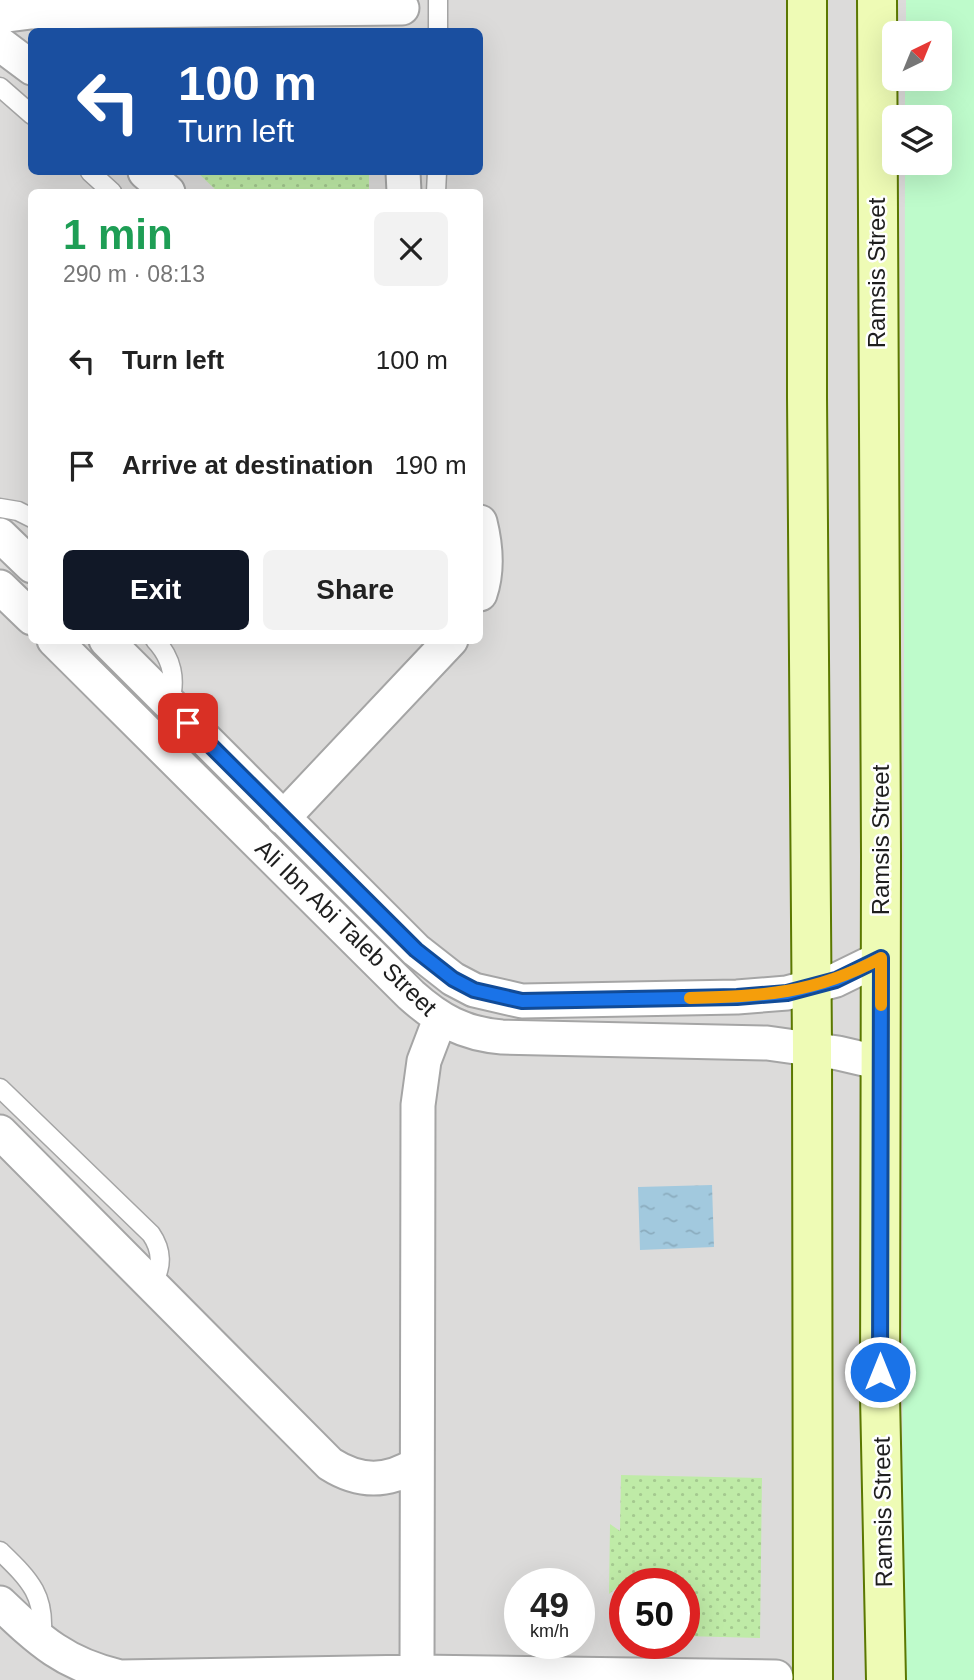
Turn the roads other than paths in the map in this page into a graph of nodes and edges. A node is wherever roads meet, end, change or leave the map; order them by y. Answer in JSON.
{"nodes":[{"id":1,"x":438,"y":0,"type":"edge"},
{"id":2,"x":807,"y":0,"type":"edge"},
{"id":3,"x":877,"y":0,"type":"edge"},
{"id":4,"x":402,"y":13,"type":"edge"},
{"id":5,"x":0,"y":16,"type":"edge"},
{"id":6,"x":438,"y":28,"type":"edge"},
{"id":7,"x":0,"y":44,"type":"edge"},
{"id":8,"x":28,"y":65,"type":"edge"},
{"id":9,"x":0,"y":87,"type":"edge"},
{"id":10,"x":28,"y":112,"type":"edge"},
{"id":11,"x":93,"y":175,"type":"edge"},
{"id":12,"x":148,"y":175,"type":"edge"},
{"id":13,"x":109,"y":189,"type":"edge"},
{"id":14,"x":165,"y":189,"type":"edge"},
{"id":15,"x":28,"y":516,"type":"edge"},
{"id":16,"x":1,"y":530,"type":"edge"},
{"id":17,"x":483,"y":536,"type":"edge"},
{"id":18,"x":28,"y":562,"type":"edge"},
{"id":19,"x":28,"y":566,"type":"edge"},
{"id":20,"x":483,"y":578,"type":"edge"},
{"id":21,"x":1,"y":589,"type":"edge"},
{"id":22,"x":28,"y":614,"type":"edge"},
{"id":23,"x":58,"y":644,"type":"edge"},
{"id":24,"x":110,"y":644,"type":"edge"},
{"id":25,"x":158,"y":644,"type":"edge"},
{"id":26,"x":447,"y":644,"type":"edge"},
{"id":27,"x":169,"y":704,"type":"junction"},
{"id":28,"x":283,"y":818,"type":"junction"},
{"id":29,"x":881,"y":958,"type":"junction"},
{"id":30,"x":812,"y":987,"type":"junction"},
{"id":31,"x":440,"y":1019,"type":"junction"},
{"id":32,"x":812,"y":1048,"type":"junction"},
{"id":33,"x":881,"y":1063,"type":"junction"},
{"id":34,"x":0,"y":1088,"type":"edge"},
{"id":35,"x":0,"y":1132,"type":"edge"},
{"id":36,"x":152,"y":1283,"type":"junction"},
{"id":37,"x":417,"y":1464,"type":"junction"},
{"id":38,"x":0,"y":1551,"type":"edge"},
{"id":39,"x":0,"y":1603,"type":"edge"},
{"id":40,"x":41,"y":1641,"type":"junction"},
{"id":41,"x":416,"y":1672,"type":"junction"},
{"id":42,"x":665,"y":1678,"type":"edge"},
{"id":43,"x":167,"y":1679,"type":"edge"},
{"id":44,"x":795,"y":1679,"type":"edge"},
{"id":45,"x":886,"y":1680,"type":"edge"}],
"edges":[{"from":1,"to":6,"type":"lane"},
{"from":2,"to":30,"type":"main road"},
{"from":3,"to":29,"type":"main road","name":"Ramsis Street"},
{"from":4,"to":5,"type":"street"},
{"from":7,"to":8,"type":"street"},
{"from":9,"to":10,"type":"lane"},
{"from":11,"to":13,"type":"lane"},
{"from":12,"to":14,"type":"street"},
{"from":15,"to":16,"type":"lane"},
{"from":16,"to":18,"type":"street"},
{"from":17,"to":20,"type":"street"},
{"from":19,"to":21,"type":"street"},
{"from":21,"to":22,"type":"street"},
{"from":23,"to":31,"type":"street","name":"Ali Ibn Abi Taleb Street"},
{"from":24,"to":27,"type":"street","name":"Ali Ibn Abi Taleb Street"},
{"from":25,"to":27,"type":"lane"},
{"from":26,"to":28,"type":"street"},
{"from":27,"to":28,"type":"street","name":"Ali Ibn Abi Taleb Street"},
{"from":28,"to":30,"type":"street","name":"Ali Ibn Abi Taleb Street"},
{"from":29,"to":30,"type":"street","name":"Ali Ibn Abi Taleb Street"},
{"from":29,"to":33,"type":"main road","name":"Ramsis Street"},
{"from":30,"to":32,"type":"main road"},
{"from":31,"to":32,"type":"street","name":"Ali Ibn Abi Taleb Street"},
{"from":31,"to":37,"type":"street"},
{"from":32,"to":33,"type":"street","name":"Ali Ibn Abi Taleb Street"},
{"from":32,"to":44,"type":"main road"},
{"from":33,"to":45,"type":"main road","name":"Ramsis Street"},
{"from":34,"to":36,"type":"lane"},
{"from":35,"to":36,"type":"street"},
{"from":36,"to":37,"type":"street"},
{"from":37,"to":41,"type":"street"},
{"from":38,"to":40,"type":"lane"},
{"from":39,"to":40,"type":"street"},
{"from":40,"to":43,"type":"street"},
{"from":41,"to":42,"type":"street"},
{"from":41,"to":43,"type":"street"},
{"from":42,"to":44,"type":"street"}]}
